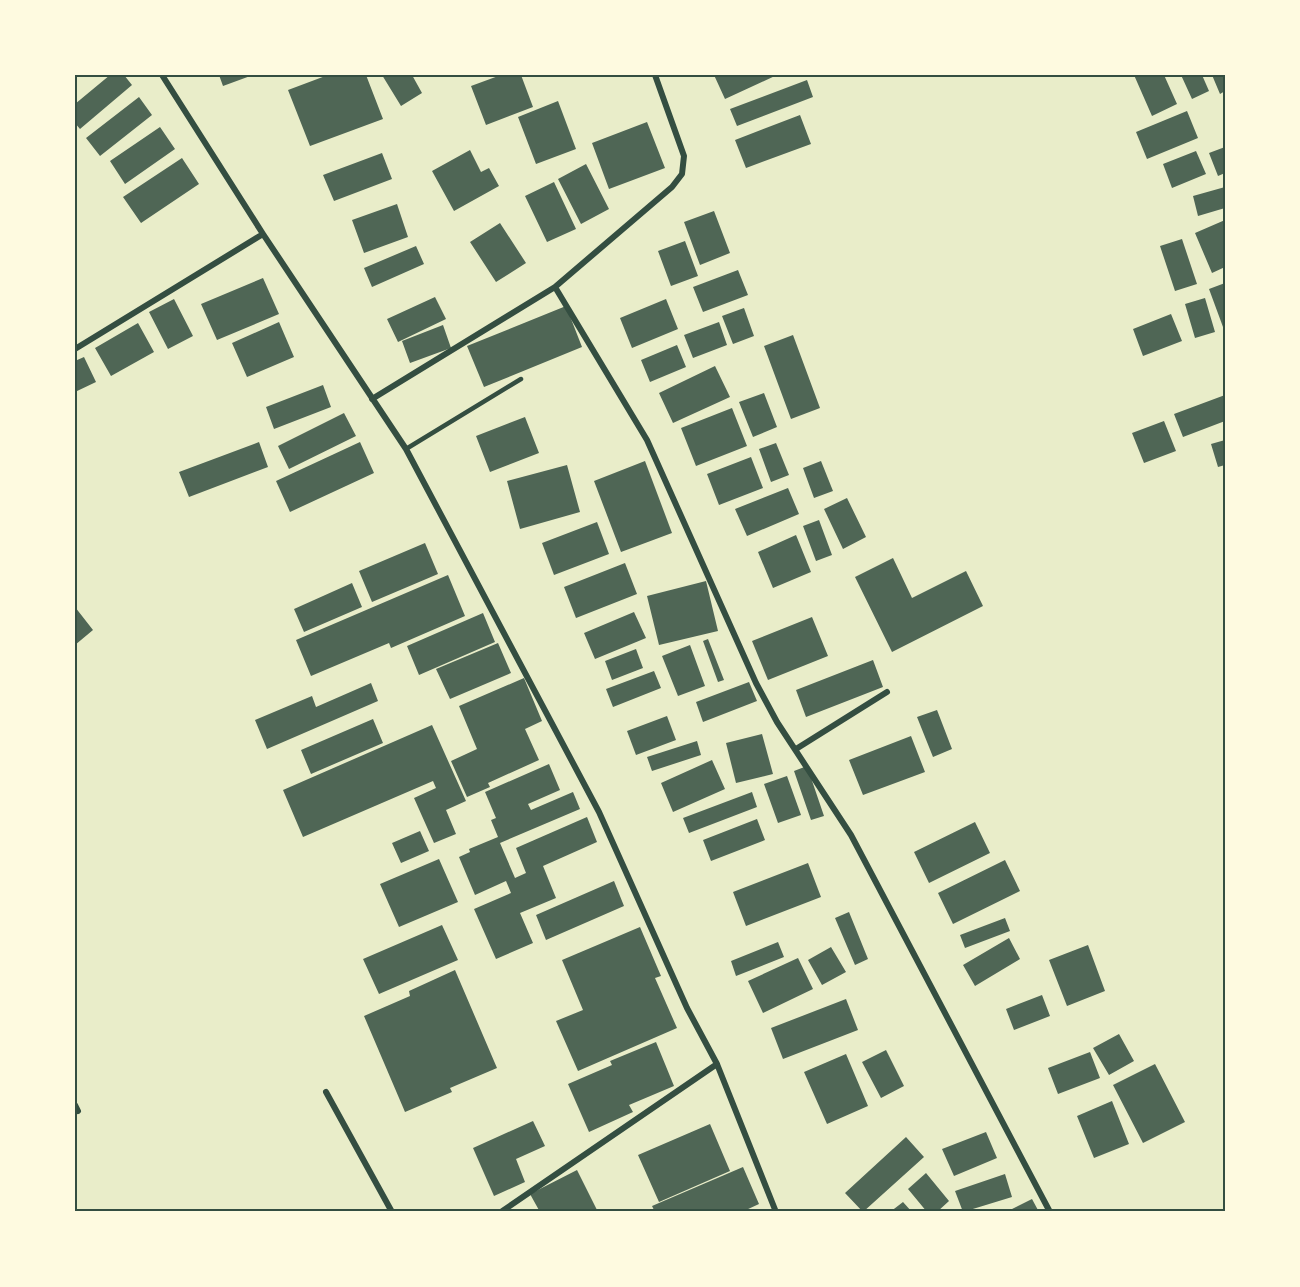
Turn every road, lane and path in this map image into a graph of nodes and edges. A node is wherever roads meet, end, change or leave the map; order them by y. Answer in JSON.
{"nodes":[{"id":1,"x":162,"y":75,"type":"edge"},
{"id":2,"x":654,"y":75,"type":"edge"},
{"id":3,"x":263,"y":234,"type":"junction"},
{"id":4,"x":555,"y":287,"type":"junction"},
{"id":5,"x":75,"y":349,"type":"edge"},
{"id":6,"x":521,"y":379,"type":"dead end"},
{"id":7,"x":372,"y":399,"type":"junction"},
{"id":8,"x":406,"y":449,"type":"junction"},
{"id":9,"x":887,"y":692,"type":"dead end"},
{"id":10,"x":796,"y":749,"type":"junction"},
{"id":11,"x":717,"y":1064,"type":"junction"},
{"id":12,"x":326,"y":1092,"type":"dead end"},
{"id":13,"x":392,"y":1212,"type":"edge"},
{"id":14,"x":501,"y":1212,"type":"edge"},
{"id":15,"x":776,"y":1212,"type":"edge"},
{"id":16,"x":1050,"y":1212,"type":"edge"}],
"edges":[{"from":1,"to":3,"type":"street"},
{"from":2,"to":4,"type":"street"},
{"from":3,"to":5,"type":"street"},
{"from":3,"to":7,"type":"street"},
{"from":4,"to":7,"type":"street"},
{"from":4,"to":10,"type":"street"},
{"from":6,"to":8,"type":"lane"},
{"from":7,"to":8,"type":"street"},
{"from":8,"to":11,"type":"street"},
{"from":9,"to":10,"type":"street"},
{"from":10,"to":16,"type":"street"},
{"from":11,"to":14,"type":"street"},
{"from":11,"to":15,"type":"street"},
{"from":12,"to":13,"type":"street"}]}
